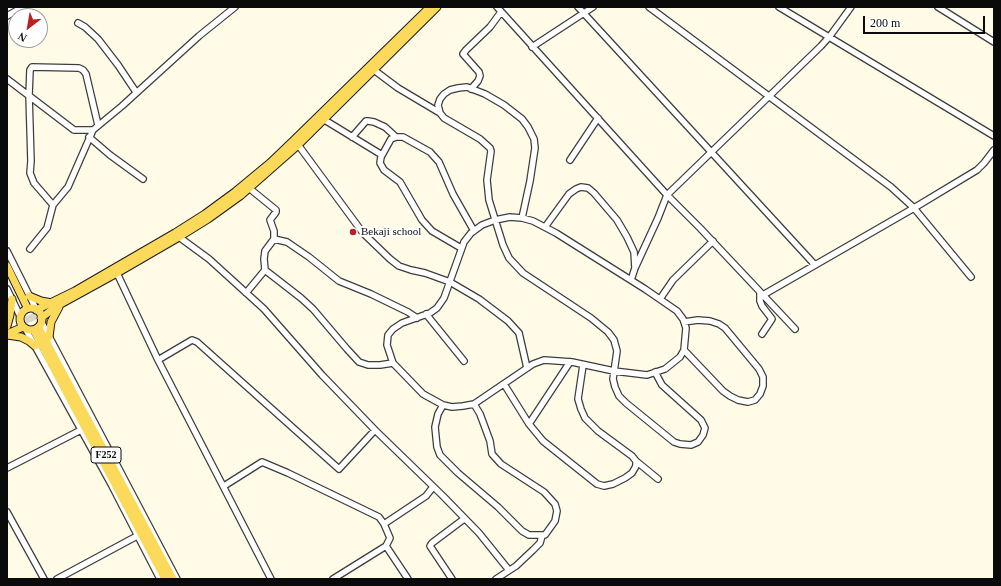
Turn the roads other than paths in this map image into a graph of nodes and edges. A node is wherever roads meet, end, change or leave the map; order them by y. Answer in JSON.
{"nodes":[{"id":1,"x":23,"y":7,"type":"edge"},
{"id":2,"x":236,"y":7,"type":"edge"},
{"id":3,"x":430,"y":7,"type":"edge"},
{"id":4,"x":437,"y":7,"type":"edge"},
{"id":5,"x":497,"y":7,"type":"edge"},
{"id":6,"x":578,"y":7,"type":"edge"},
{"id":7,"x":593,"y":7,"type":"edge"},
{"id":8,"x":649,"y":7,"type":"edge"},
{"id":9,"x":779,"y":7,"type":"edge"},
{"id":10,"x":851,"y":7,"type":"edge"},
{"id":11,"x":938,"y":7,"type":"edge"},
{"id":12,"x":501,"y":12,"type":"junction"},
{"id":13,"x":583,"y":13,"type":"junction"},
{"id":14,"x":7,"y":16,"type":"edge"},
{"id":15,"x":78,"y":23,"type":"dead end"},
{"id":16,"x":830,"y":36,"type":"junction"},
{"id":17,"x":994,"y":42,"type":"edge"},
{"id":18,"x":393,"y":47,"type":"junction"},
{"id":19,"x":532,"y":47,"type":"junction"},
{"id":20,"x":374,"y":70,"type":"junction"},
{"id":21,"x":7,"y":79,"type":"edge"},
{"id":22,"x":471,"y":88,"type":"junction"},
{"id":23,"x":136,"y":92,"type":"junction"},
{"id":24,"x":29,"y":95,"type":"junction"},
{"id":25,"x":770,"y":96,"type":"junction"},
{"id":26,"x":440,"y":113,"type":"junction"},
{"id":27,"x":598,"y":118,"type":"junction"},
{"id":28,"x":323,"y":119,"type":"junction"},
{"id":29,"x":98,"y":125,"type":"junction"},
{"id":30,"x":93,"y":130,"type":"junction"},
{"id":31,"x":994,"y":136,"type":"edge"},
{"id":32,"x":89,"y":137,"type":"junction"},
{"id":33,"x":352,"y":137,"type":"junction"},
{"id":34,"x":396,"y":137,"type":"junction"},
{"id":35,"x":296,"y":142,"type":"junction"},
{"id":36,"x":994,"y":150,"type":"edge"},
{"id":37,"x":711,"y":153,"type":"junction"},
{"id":38,"x":382,"y":155,"type":"junction"},
{"id":39,"x":570,"y":160,"type":"dead end"},
{"id":40,"x":143,"y":179,"type":"dead end"},
{"id":41,"x":249,"y":188,"type":"junction"},
{"id":42,"x":667,"y":195,"type":"junction"},
{"id":43,"x":53,"y":205,"type":"junction"},
{"id":44,"x":914,"y":208,"type":"junction"},
{"id":45,"x":522,"y":218,"type":"junction"},
{"id":46,"x":495,"y":220,"type":"junction"},
{"id":47,"x":545,"y":227,"type":"junction"},
{"id":48,"x":474,"y":231,"type":"junction"},
{"id":49,"x":179,"y":237,"type":"junction"},
{"id":50,"x":274,"y":239,"type":"junction"},
{"id":51,"x":713,"y":241,"type":"junction"},
{"id":52,"x":461,"y":248,"type":"junction"},
{"id":53,"x":30,"y":249,"type":"dead end"},
{"id":54,"x":7,"y":251,"type":"edge"},
{"id":55,"x":815,"y":265,"type":"junction"},
{"id":56,"x":7,"y":266,"type":"edge"},
{"id":57,"x":635,"y":268,"type":"junction"},
{"id":58,"x":265,"y":270,"type":"junction"},
{"id":59,"x":116,"y":271,"type":"junction"},
{"id":60,"x":7,"y":276,"type":"edge"},
{"id":61,"x":970,"y":277,"type":"dead end"},
{"id":62,"x":631,"y":280,"type":"junction"},
{"id":63,"x":450,"y":282,"type":"junction"},
{"id":64,"x":7,"y":289,"type":"edge"},
{"id":65,"x":246,"y":293,"type":"junction"},
{"id":66,"x":762,"y":293,"type":"junction"},
{"id":67,"x":29,"y":296,"type":"junction"},
{"id":68,"x":12,"y":299,"type":"junction"},
{"id":69,"x":660,"y":299,"type":"junction"},
{"id":70,"x":52,"y":303,"type":"junction"},
{"id":71,"x":60,"y":304,"type":"junction"},
{"id":72,"x":36,"y":309,"type":"junction"},
{"id":73,"x":426,"y":314,"type":"junction"},
{"id":74,"x":20,"y":317,"type":"junction"},
{"id":75,"x":417,"y":318,"type":"junction"},
{"id":76,"x":41,"y":319,"type":"junction"},
{"id":77,"x":684,"y":322,"type":"junction"},
{"id":78,"x":7,"y":327,"type":"edge"},
{"id":79,"x":24,"y":327,"type":"junction"},
{"id":80,"x":795,"y":329,"type":"dead end"},
{"id":81,"x":762,"y":334,"type":"dead end"},
{"id":82,"x":7,"y":335,"type":"edge"},
{"id":83,"x":49,"y":336,"type":"junction"},
{"id":84,"x":36,"y":346,"type":"junction"},
{"id":85,"x":684,"y":350,"type":"junction"},
{"id":86,"x":158,"y":360,"type":"junction"},
{"id":87,"x":464,"y":361,"type":"dead end"},
{"id":88,"x":394,"y":362,"type":"junction"},
{"id":89,"x":570,"y":362,"type":"junction"},
{"id":90,"x":584,"y":365,"type":"junction"},
{"id":91,"x":527,"y":368,"type":"junction"},
{"id":92,"x":614,"y":371,"type":"junction"},
{"id":93,"x":655,"y":372,"type":"junction"},
{"id":94,"x":504,"y":384,"type":"junction"},
{"id":95,"x":474,"y":404,"type":"junction"},
{"id":96,"x":443,"y":405,"type":"junction"},
{"id":97,"x":529,"y":424,"type":"junction"},
{"id":98,"x":81,"y":430,"type":"junction"},
{"id":99,"x":375,"y":430,"type":"junction"},
{"id":100,"x":636,"y":461,"type":"junction"},
{"id":101,"x":7,"y":468,"type":"edge"},
{"id":102,"x":658,"y":479,"type":"dead end"},
{"id":103,"x":224,"y":486,"type":"junction"},
{"id":104,"x":433,"y":487,"type":"junction"},
{"id":105,"x":7,"y":512,"type":"edge"},
{"id":106,"x":9,"y":519,"type":"edge"},
{"id":107,"x":464,"y":519,"type":"junction"},
{"id":108,"x":384,"y":524,"type":"junction"},
{"id":109,"x":137,"y":536,"type":"junction"},
{"id":110,"x":542,"y":536,"type":"junction"},
{"id":111,"x":386,"y":546,"type":"junction"},
{"id":112,"x":508,"y":570,"type":"junction"},
{"id":113,"x":44,"y":579,"type":"edge"},
{"id":114,"x":57,"y":579,"type":"edge"},
{"id":115,"x":160,"y":579,"type":"edge"},
{"id":116,"x":165,"y":579,"type":"edge"},
{"id":117,"x":173,"y":579,"type":"edge"},
{"id":118,"x":177,"y":579,"type":"edge"},
{"id":119,"x":271,"y":579,"type":"edge"},
{"id":120,"x":333,"y":579,"type":"edge"},
{"id":121,"x":408,"y":579,"type":"edge"},
{"id":122,"x":452,"y":579,"type":"edge"},
{"id":123,"x":496,"y":579,"type":"edge"}],
"edges":[{"from":1,"to":14,"type":"street"},
{"from":2,"to":23,"type":"street"},
{"from":3,"to":18,"type":"main road"},
{"from":4,"to":18,"type":"main road"},
{"from":5,"to":12,"type":"street"},
{"from":6,"to":13,"type":"street"},
{"from":7,"to":13,"type":"street"},
{"from":8,"to":25,"type":"street"},
{"from":9,"to":16,"type":"street"},
{"from":10,"to":16,"type":"street"},
{"from":11,"to":17,"type":"street"},
{"from":12,"to":19,"type":"street"},
{"from":12,"to":22,"type":"street"},
{"from":13,"to":19,"type":"street"},
{"from":13,"to":37,"type":"street"},
{"from":15,"to":23,"type":"street"},
{"from":16,"to":25,"type":"street"},
{"from":16,"to":31,"type":"street"},
{"from":18,"to":20,"type":"main road"},
{"from":18,"to":35,"type":"main road"},
{"from":19,"to":27,"type":"street"},
{"from":20,"to":26,"type":"street"},
{"from":20,"to":28,"type":"main road"},
{"from":21,"to":24,"type":"street"},
{"from":22,"to":26,"type":"street"},
{"from":22,"to":45,"type":"street"},
{"from":23,"to":29,"type":"street"},
{"from":24,"to":29,"type":"street"},
{"from":24,"to":30,"type":"street"},
{"from":24,"to":43,"type":"street"},
{"from":25,"to":37,"type":"street"},
{"from":25,"to":44,"type":"street"},
{"from":26,"to":46,"type":"street"},
{"from":27,"to":39,"type":"street"},
{"from":27,"to":42,"type":"street"},
{"from":28,"to":33,"type":"street"},
{"from":28,"to":35,"type":"main road"},
{"from":29,"to":30,"type":"street"},
{"from":30,"to":32,"type":"street"},
{"from":32,"to":40,"type":"street"},
{"from":32,"to":43,"type":"street"},
{"from":33,"to":34,"type":"street"},
{"from":33,"to":38,"type":"street"},
{"from":34,"to":38,"type":"street"},
{"from":34,"to":48,"type":"street"},
{"from":35,"to":41,"type":"main road"},
{"from":35,"to":59,"type":"main road"},
{"from":35,"to":63,"type":"street"},
{"from":36,"to":44,"type":"street"},
{"from":37,"to":42,"type":"street"},
{"from":37,"to":55,"type":"street"},
{"from":38,"to":52,"type":"street"},
{"from":41,"to":49,"type":"main road"},
{"from":41,"to":50,"type":"street"},
{"from":42,"to":51,"type":"street"},
{"from":42,"to":57,"type":"street"},
{"from":43,"to":53,"type":"street"},
{"from":44,"to":55,"type":"street"},
{"from":44,"to":61,"type":"street"},
{"from":45,"to":46,"type":"street"},
{"from":45,"to":47,"type":"street"},
{"from":46,"to":48,"type":"street"},
{"from":46,"to":92,"type":"street"},
{"from":47,"to":57,"type":"street"},
{"from":47,"to":62,"type":"street"},
{"from":48,"to":52,"type":"street"},
{"from":49,"to":59,"type":"main road"},
{"from":49,"to":65,"type":"street"},
{"from":50,"to":58,"type":"street"},
{"from":50,"to":75,"type":"street"},
{"from":51,"to":66,"type":"street"},
{"from":51,"to":69,"type":"street"},
{"from":52,"to":63,"type":"street"},
{"from":54,"to":67,"type":"street"},
{"from":55,"to":66,"type":"street"},
{"from":56,"to":60,"type":"main road"},
{"from":57,"to":62,"type":"street"},
{"from":58,"to":65,"type":"street"},
{"from":58,"to":88,"type":"street"},
{"from":59,"to":70,"type":"main road"},
{"from":59,"to":71,"type":"main road"},
{"from":59,"to":86,"type":"street"},
{"from":62,"to":69,"type":"street"},
{"from":63,"to":73,"type":"street"},
{"from":63,"to":91,"type":"street"},
{"from":64,"to":68,"type":"street"},
{"from":65,"to":99,"type":"street"},
{"from":66,"to":80,"type":"street"},
{"from":66,"to":81,"type":"street"},
{"from":67,"to":70,"type":"main road"},
{"from":67,"to":72,"type":"street"},
{"from":68,"to":74,"type":"street"},
{"from":68,"to":78,"type":"main road"},
{"from":69,"to":77,"type":"street"},
{"from":70,"to":72,"type":"main road"},
{"from":71,"to":76,"type":"main road"},
{"from":71,"to":83,"type":"main road"},
{"from":72,"to":74,"type":"main road"},
{"from":72,"to":76,"type":"main road"},
{"from":73,"to":75,"type":"street"},
{"from":73,"to":87,"type":"street"},
{"from":74,"to":78,"type":"main road"},
{"from":74,"to":79,"type":"main road"},
{"from":75,"to":88,"type":"street"},
{"from":76,"to":79,"type":"main road"},
{"from":76,"to":83,"type":"street"},
{"from":77,"to":85,"type":"street"},
{"from":77,"to":85,"type":"street"},
{"from":79,"to":82,"type":"main road"},
{"from":79,"to":84,"type":"street"},
{"from":82,"to":84,"type":"main road"},
{"from":83,"to":118,"type":"street"},
{"from":84,"to":98,"type":"street"},
{"from":85,"to":93,"type":"street"},
{"from":86,"to":99,"type":"street"},
{"from":86,"to":103,"type":"street"},
{"from":88,"to":96,"type":"street"},
{"from":89,"to":90,"type":"street"},
{"from":89,"to":91,"type":"street"},
{"from":89,"to":97,"type":"street"},
{"from":90,"to":92,"type":"street"},
{"from":90,"to":100,"type":"street"},
{"from":91,"to":94,"type":"street"},
{"from":92,"to":93,"type":"street"},
{"from":92,"to":93,"type":"street"},
{"from":94,"to":95,"type":"street"},
{"from":94,"to":97,"type":"street"},
{"from":95,"to":96,"type":"street"},
{"from":95,"to":110,"type":"street"},
{"from":96,"to":110,"type":"street"},
{"from":97,"to":100,"type":"street"},
{"from":98,"to":101,"type":"street"},
{"from":98,"to":109,"type":"street"},
{"from":99,"to":104,"type":"street"},
{"from":100,"to":102,"type":"street"},
{"from":103,"to":108,"type":"street"},
{"from":103,"to":119,"type":"street"},
{"from":104,"to":107,"type":"street"},
{"from":104,"to":108,"type":"street"},
{"from":105,"to":106,"type":"street"},
{"from":106,"to":113,"type":"street"},
{"from":107,"to":112,"type":"street"},
{"from":107,"to":122,"type":"street"},
{"from":108,"to":111,"type":"street"},
{"from":109,"to":114,"type":"street"},
{"from":109,"to":115,"type":"street"},
{"from":110,"to":112,"type":"street"},
{"from":111,"to":120,"type":"street"},
{"from":111,"to":121,"type":"street"},
{"from":112,"to":123,"type":"street"},
{"from":116,"to":117,"type":"main road","number":"F252"}]}
